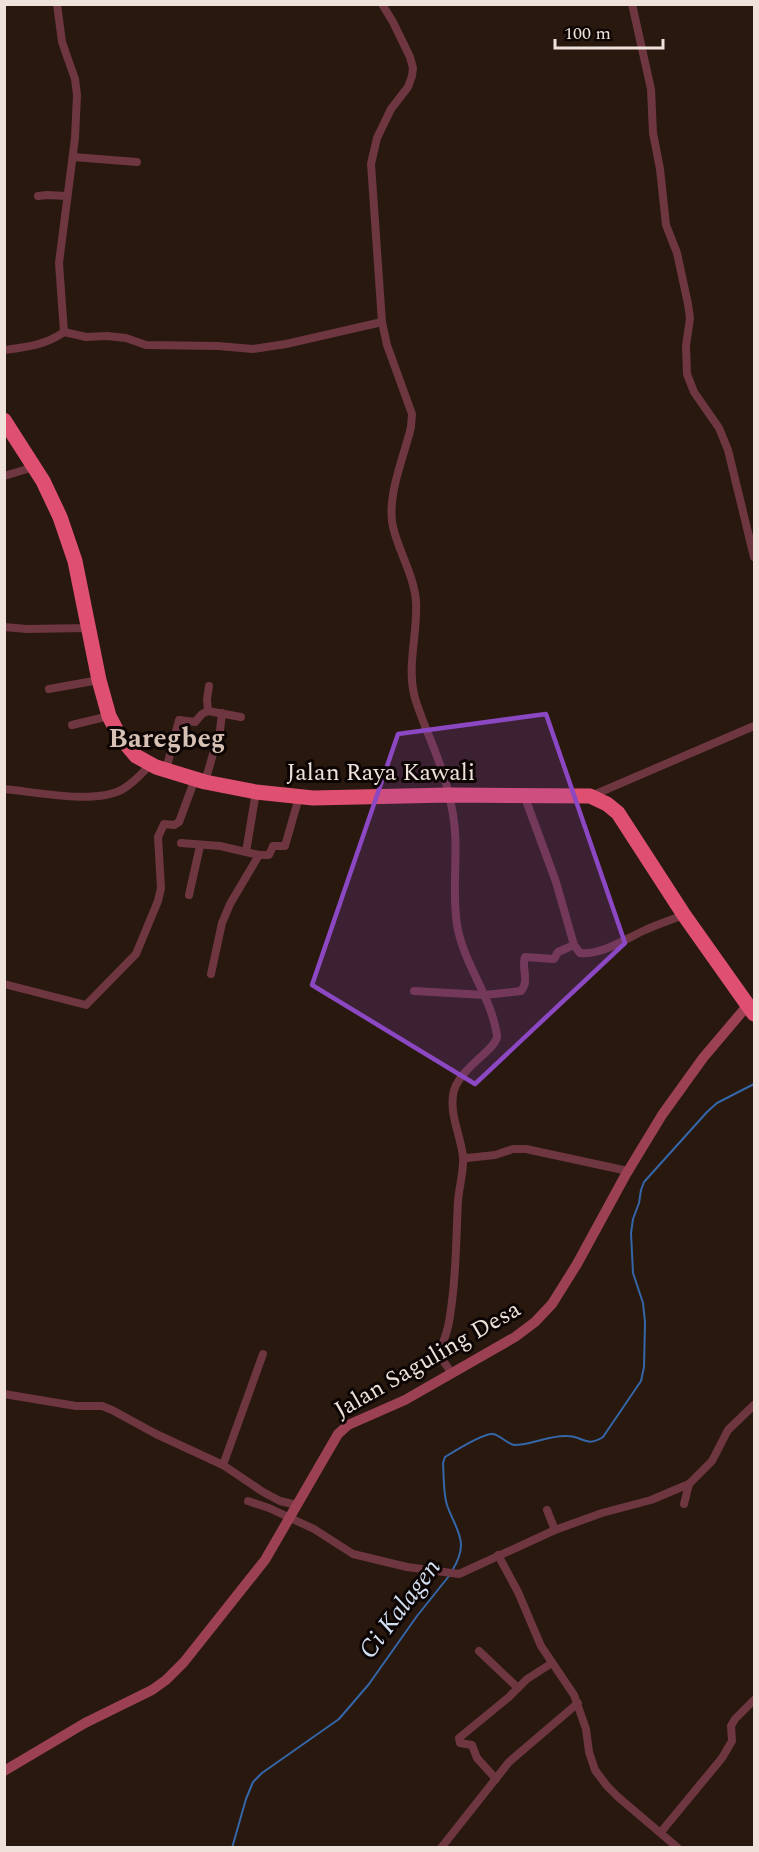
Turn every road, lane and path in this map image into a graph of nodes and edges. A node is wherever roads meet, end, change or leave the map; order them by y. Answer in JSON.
{"nodes":[{"id":1,"x":57,"y":4,"type":"edge"},
{"id":2,"x":382,"y":4,"type":"edge"},
{"id":3,"x":632,"y":4,"type":"edge"},
{"id":4,"x":73,"y":157,"type":"junction"},
{"id":5,"x":137,"y":162,"type":"dead end"},
{"id":6,"x":38,"y":196,"type":"dead end"},
{"id":7,"x":67,"y":196,"type":"junction"},
{"id":8,"x":382,"y":322,"type":"junction"},
{"id":9,"x":64,"y":332,"type":"junction"},
{"id":10,"x":5,"y":349,"type":"edge"},
{"id":11,"x":4,"y":420,"type":"edge"},
{"id":12,"x":34,"y":467,"type":"junction"},
{"id":13,"x":4,"y":476,"type":"edge"},
{"id":14,"x":754,"y":557,"type":"edge"},
{"id":15,"x":4,"y":627,"type":"edge"},
{"id":16,"x":89,"y":628,"type":"junction"},
{"id":17,"x":99,"y":680,"type":"junction"},
{"id":18,"x":209,"y":686,"type":"dead end"},
{"id":19,"x":49,"y":689,"type":"dead end"},
{"id":20,"x":208,"y":711,"type":"junction"},
{"id":21,"x":222,"y":713,"type":"junction"},
{"id":22,"x":109,"y":716,"type":"junction"},
{"id":23,"x":241,"y":717,"type":"dead end"},
{"id":24,"x":72,"y":725,"type":"dead end"},
{"id":25,"x":754,"y":726,"type":"edge"},
{"id":26,"x":219,"y":739,"type":"dead end"},
{"id":27,"x":213,"y":753,"type":"dead end"},
{"id":28,"x":151,"y":764,"type":"junction"},
{"id":29,"x":166,"y":770,"type":"junction"},
{"id":30,"x":200,"y":780,"type":"junction"},
{"id":31,"x":4,"y":789,"type":"edge"},
{"id":32,"x":256,"y":792,"type":"junction"},
{"id":33,"x":449,"y":795,"type":"junction"},
{"id":34,"x":524,"y":795,"type":"junction"},
{"id":35,"x":590,"y":796,"type":"junction"},
{"id":36,"x":299,"y":797,"type":"junction"},
{"id":37,"x":181,"y":843,"type":"dead end"},
{"id":38,"x":200,"y":846,"type":"junction"},
{"id":39,"x":246,"y":852,"type":"junction"},
{"id":40,"x":259,"y":855,"type":"junction"},
{"id":41,"x":189,"y":895,"type":"dead end"},
{"id":42,"x":684,"y":915,"type":"junction"},
{"id":43,"x":574,"y":945,"type":"junction"},
{"id":44,"x":211,"y":974,"type":"dead end"},
{"id":45,"x":4,"y":984,"type":"edge"},
{"id":46,"x":414,"y":991,"type":"dead end"},
{"id":47,"x":485,"y":995,"type":"junction"},
{"id":48,"x":751,"y":1010,"type":"edge"},
{"id":49,"x":463,"y":1156,"type":"junction"},
{"id":50,"x":628,"y":1171,"type":"junction"},
{"id":51,"x":263,"y":1354,"type":"dead end"},
{"id":52,"x":451,"y":1372,"type":"junction"},
{"id":53,"x":4,"y":1394,"type":"edge"},
{"id":54,"x":754,"y":1405,"type":"edge"},
{"id":55,"x":223,"y":1466,"type":"junction"},
{"id":56,"x":689,"y":1484,"type":"junction"},
{"id":57,"x":248,"y":1501,"type":"dead end"},
{"id":58,"x":684,"y":1503,"type":"dead end"},
{"id":59,"x":297,"y":1505,"type":"junction"},
{"id":60,"x":547,"y":1510,"type":"dead end"},
{"id":61,"x":289,"y":1517,"type":"junction"},
{"id":62,"x":555,"y":1530,"type":"junction"},
{"id":63,"x":498,"y":1555,"type":"junction"},
{"id":64,"x":479,"y":1651,"type":"dead end"},
{"id":65,"x":552,"y":1663,"type":"junction"},
{"id":66,"x":518,"y":1688,"type":"junction"},
{"id":67,"x":754,"y":1700,"type":"edge"},
{"id":68,"x":578,"y":1703,"type":"junction"},
{"id":69,"x":4,"y":1772,"type":"edge"},
{"id":70,"x":496,"y":1779,"type":"junction"},
{"id":71,"x":661,"y":1832,"type":"junction"},
{"id":72,"x":441,"y":1848,"type":"edge"},
{"id":73,"x":678,"y":1848,"type":"edge"}],
"edges":[{"from":1,"to":4,"type":"street"},
{"from":2,"to":8,"type":"street"},
{"from":3,"to":14,"type":"street"},
{"from":4,"to":5,"type":"street"},
{"from":4,"to":7,"type":"street"},
{"from":6,"to":7,"type":"street"},
{"from":7,"to":9,"type":"street"},
{"from":8,"to":9,"type":"street"},
{"from":8,"to":33,"type":"street"},
{"from":9,"to":10,"type":"street"},
{"from":11,"to":12,"type":"highway","name":"Jalan Raya Kawali"},
{"from":12,"to":13,"type":"street"},
{"from":12,"to":16,"type":"highway","name":"Jalan Raya Kawali"},
{"from":15,"to":16,"type":"street"},
{"from":16,"to":17,"type":"highway","name":"Jalan Raya Kawali"},
{"from":17,"to":19,"type":"street"},
{"from":17,"to":22,"type":"highway","name":"Jalan Raya Kawali"},
{"from":18,"to":20,"type":"street"},
{"from":20,"to":21,"type":"street"},
{"from":20,"to":29,"type":"street"},
{"from":21,"to":23,"type":"street"},
{"from":21,"to":26,"type":"street"},
{"from":22,"to":24,"type":"street"},
{"from":22,"to":28,"type":"highway","name":"Jalan Raya Kawali"},
{"from":25,"to":35,"type":"street"},
{"from":27,"to":30,"type":"street"},
{"from":28,"to":29,"type":"highway","name":"Jalan Raya Kawali"},
{"from":28,"to":31,"type":"street"},
{"from":29,"to":30,"type":"highway","name":"Jalan Raya Kawali"},
{"from":30,"to":32,"type":"highway","name":"Jalan Raya Kawali"},
{"from":30,"to":45,"type":"street"},
{"from":32,"to":36,"type":"highway","name":"Jalan Raya Kawali"},
{"from":32,"to":39,"type":"street"},
{"from":33,"to":34,"type":"highway","name":"Jalan Raya Kawali"},
{"from":33,"to":36,"type":"highway","name":"Jalan Raya Kawali"},
{"from":33,"to":47,"type":"street"},
{"from":34,"to":35,"type":"highway","name":"Jalan Raya Kawali"},
{"from":34,"to":43,"type":"street"},
{"from":35,"to":42,"type":"highway","name":"Jalan Raya Kawali"},
{"from":36,"to":40,"type":"street"},
{"from":37,"to":38,"type":"street"},
{"from":38,"to":39,"type":"street"},
{"from":38,"to":41,"type":"street"},
{"from":39,"to":40,"type":"street"},
{"from":40,"to":44,"type":"street"},
{"from":42,"to":43,"type":"street"},
{"from":42,"to":48,"type":"highway","name":"Jalan Raya Kawali"},
{"from":43,"to":47,"type":"street"},
{"from":46,"to":47,"type":"street"},
{"from":47,"to":49,"type":"street"},
{"from":48,"to":50,"type":"street","name":"Jalan Saguling Desa"},
{"from":49,"to":50,"type":"street"},
{"from":49,"to":52,"type":"street"},
{"from":50,"to":52,"type":"street","name":"Jalan Saguling Desa"},
{"from":51,"to":55,"type":"street"},
{"from":52,"to":59,"type":"street","name":"Jalan Saguling Desa"},
{"from":53,"to":55,"type":"street"},
{"from":54,"to":56,"type":"street"},
{"from":55,"to":59,"type":"street"},
{"from":56,"to":58,"type":"street"},
{"from":56,"to":62,"type":"street"},
{"from":57,"to":61,"type":"street"},
{"from":59,"to":61,"type":"street","name":"Jalan Saguling Desa"},
{"from":60,"to":62,"type":"street"},
{"from":61,"to":63,"type":"street"},
{"from":61,"to":69,"type":"street","name":"Jalan Saguling Desa"},
{"from":62,"to":63,"type":"street"},
{"from":63,"to":65,"type":"street"},
{"from":64,"to":66,"type":"street"},
{"from":65,"to":66,"type":"street"},
{"from":65,"to":68,"type":"street"},
{"from":66,"to":70,"type":"street"},
{"from":67,"to":71,"type":"street"},
{"from":68,"to":70,"type":"street"},
{"from":68,"to":71,"type":"street"},
{"from":70,"to":72,"type":"street"},
{"from":71,"to":73,"type":"street"}]}
